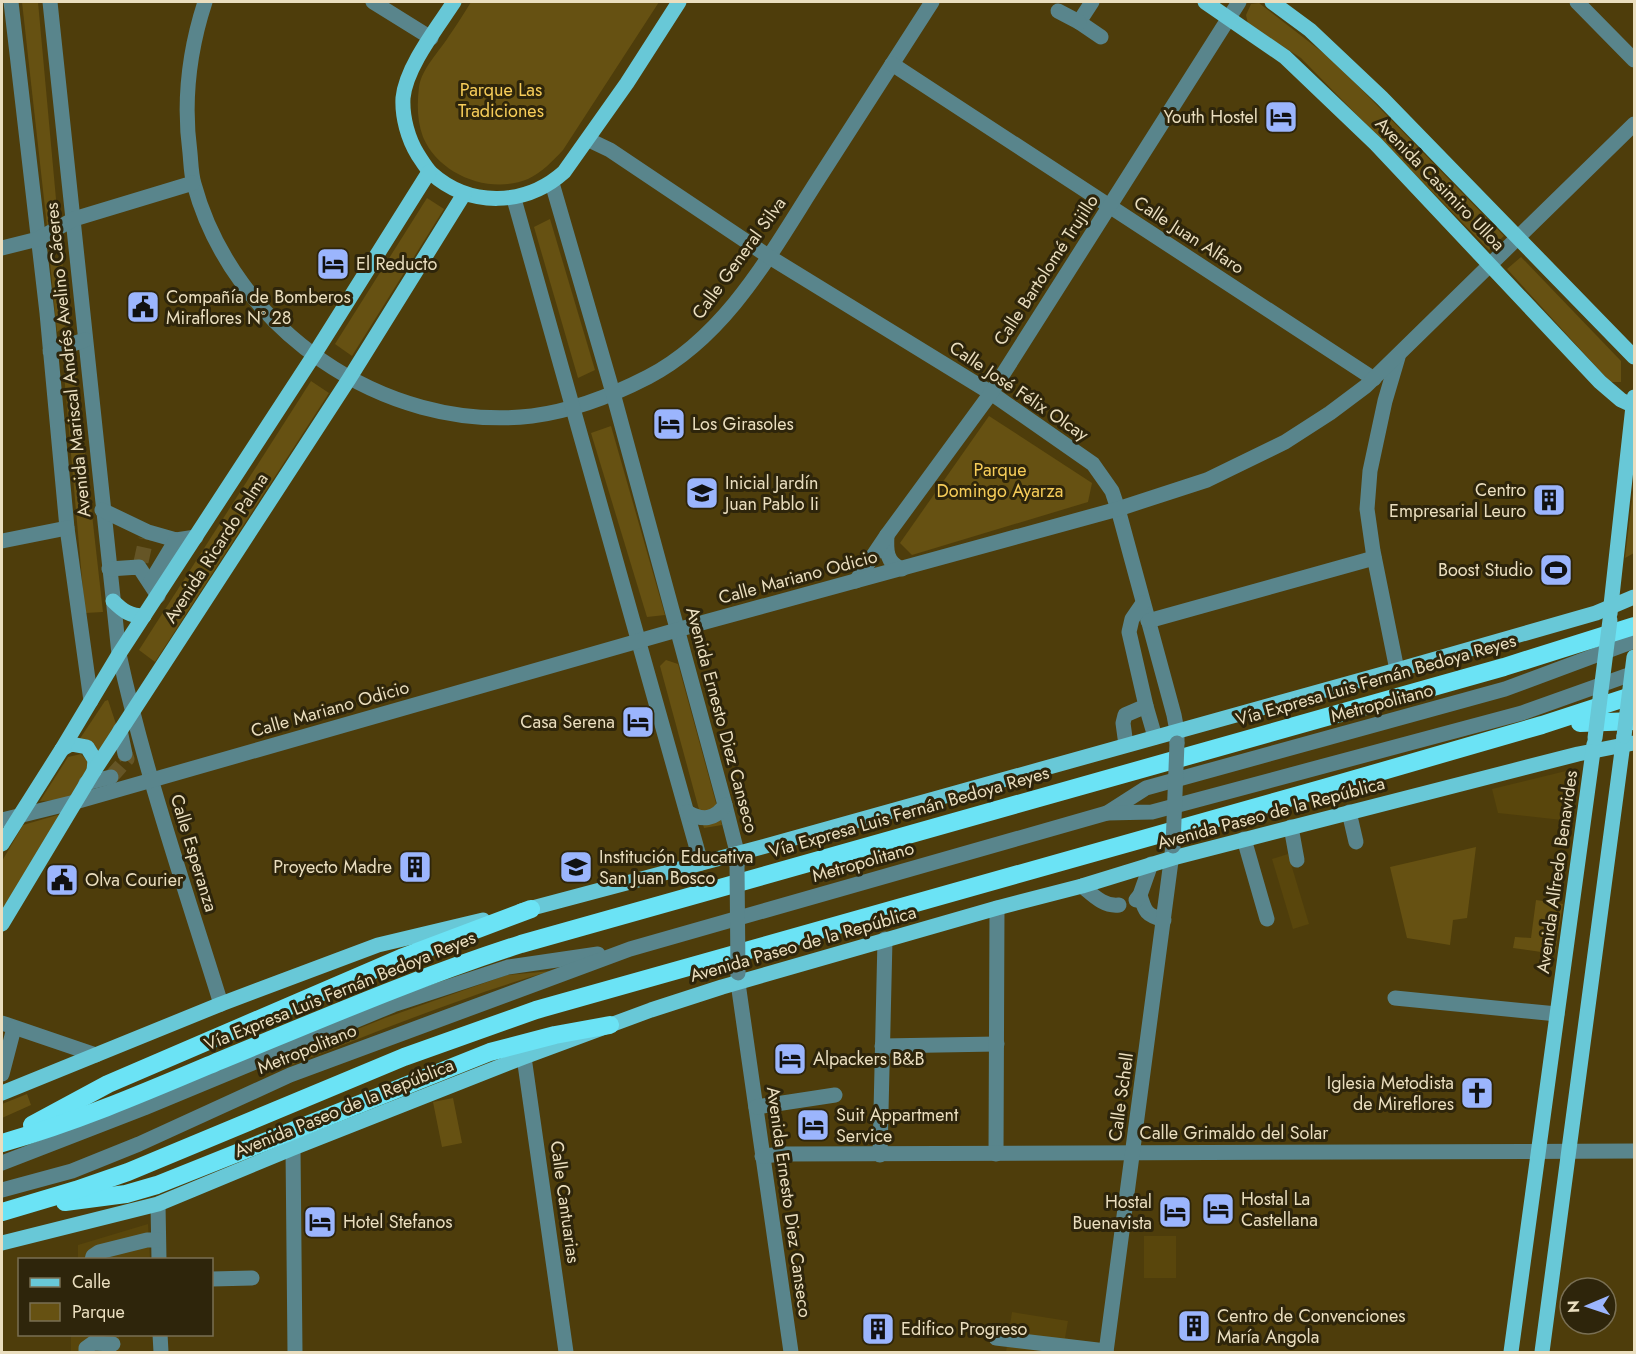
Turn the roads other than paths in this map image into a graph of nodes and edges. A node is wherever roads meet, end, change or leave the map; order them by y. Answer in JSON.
{"nodes":[{"id":1,"x":11,"y":2,"type":"edge"},
{"id":2,"x":50,"y":2,"type":"edge"},
{"id":3,"x":205,"y":2,"type":"edge"},
{"id":4,"x":373,"y":2,"type":"edge"},
{"id":5,"x":454,"y":2,"type":"edge"},
{"id":6,"x":679,"y":2,"type":"edge"},
{"id":7,"x":932,"y":2,"type":"edge"},
{"id":8,"x":1092,"y":2,"type":"edge"},
{"id":9,"x":1205,"y":2,"type":"edge"},
{"id":10,"x":1239,"y":2,"type":"edge"},
{"id":11,"x":1272,"y":2,"type":"edge"},
{"id":12,"x":1577,"y":2,"type":"edge"},
{"id":13,"x":1058,"y":11,"type":"dead end"},
{"id":14,"x":1229,"y":16,"type":"junction"},
{"id":15,"x":1079,"y":22,"type":"junction"},
{"id":16,"x":1101,"y":37,"type":"dead end"},
{"id":17,"x":431,"y":38,"type":"junction"},
{"id":18,"x":1635,"y":60,"type":"edge"},
{"id":19,"x":892,"y":64,"type":"junction"},
{"id":20,"x":1635,"y":124,"type":"edge"},
{"id":21,"x":589,"y":140,"type":"junction"},
{"id":22,"x":429,"y":172,"type":"junction"},
{"id":23,"x":194,"y":183,"type":"junction"},
{"id":24,"x":552,"y":183,"type":"junction"},
{"id":25,"x":464,"y":194,"type":"junction"},
{"id":26,"x":514,"y":199,"type":"junction"},
{"id":27,"x":1110,"y":207,"type":"junction"},
{"id":28,"x":74,"y":219,"type":"junction"},
{"id":29,"x":38,"y":238,"type":"junction"},
{"id":30,"x":1519,"y":238,"type":"junction"},
{"id":31,"x":2,"y":248,"type":"edge"},
{"id":32,"x":768,"y":256,"type":"junction"},
{"id":33,"x":1491,"y":265,"type":"junction"},
{"id":34,"x":85,"y":339,"type":"junction"},
{"id":35,"x":50,"y":351,"type":"junction"},
{"id":36,"x":314,"y":355,"type":"junction"},
{"id":37,"x":1398,"y":357,"type":"junction"},
{"id":38,"x":1635,"y":357,"type":"edge"},
{"id":39,"x":349,"y":379,"type":"junction"},
{"id":40,"x":1374,"y":379,"type":"junction"},
{"id":41,"x":613,"y":393,"type":"junction"},
{"id":42,"x":991,"y":393,"type":"junction"},
{"id":43,"x":1634,"y":403,"type":"edge"},
{"id":44,"x":572,"y":406,"type":"junction"},
{"id":45,"x":1118,"y":509,"type":"junction"},
{"id":46,"x":102,"y":510,"type":"junction"},
{"id":47,"x":67,"y":528,"type":"junction"},
{"id":48,"x":887,"y":535,"type":"junction"},
{"id":49,"x":196,"y":537,"type":"junction"},
{"id":50,"x":176,"y":540,"type":"junction"},
{"id":51,"x":2,"y":542,"type":"edge"},
{"id":52,"x":1374,"y":558,"type":"junction"},
{"id":53,"x":109,"y":569,"type":"junction"},
{"id":54,"x":902,"y":569,"type":"junction"},
{"id":55,"x":856,"y":581,"type":"junction"},
{"id":56,"x":154,"y":589,"type":"junction"},
{"id":57,"x":1635,"y":597,"type":"edge"},
{"id":58,"x":112,"y":601,"type":"junction"},
{"id":59,"x":1143,"y":603,"type":"junction"},
{"id":60,"x":1610,"y":614,"type":"junction"},
{"id":61,"x":144,"y":616,"type":"junction"},
{"id":62,"x":1148,"y":621,"type":"junction"},
{"id":63,"x":1635,"y":626,"type":"edge"},
{"id":64,"x":678,"y":631,"type":"junction"},
{"id":65,"x":1635,"y":641,"type":"edge"},
{"id":66,"x":639,"y":642,"type":"junction"},
{"id":67,"x":119,"y":654,"type":"junction"},
{"id":68,"x":1635,"y":657,"type":"edge"},
{"id":69,"x":1397,"y":670,"type":"junction"},
{"id":70,"x":1635,"y":673,"type":"edge"},
{"id":71,"x":1168,"y":693,"type":"junction"},
{"id":72,"x":1635,"y":695,"type":"edge"},
{"id":73,"x":1145,"y":700,"type":"junction"},
{"id":74,"x":91,"y":701,"type":"junction"},
{"id":75,"x":132,"y":713,"type":"junction"},
{"id":76,"x":1635,"y":721,"type":"edge"},
{"id":77,"x":1542,"y":725,"type":"junction"},
{"id":78,"x":120,"y":730,"type":"junction"},
{"id":79,"x":1155,"y":737,"type":"junction"},
{"id":80,"x":1177,"y":737,"type":"junction"},
{"id":81,"x":1627,"y":742,"type":"edge"},
{"id":82,"x":1594,"y":744,"type":"junction"},
{"id":83,"x":1126,"y":745,"type":"junction"},
{"id":84,"x":62,"y":749,"type":"junction"},
{"id":85,"x":125,"y":754,"type":"tunnel mouth"},
{"id":86,"x":90,"y":777,"type":"junction"},
{"id":87,"x":111,"y":777,"type":"dead end"},
{"id":88,"x":146,"y":778,"type":"junction"},
{"id":89,"x":75,"y":802,"type":"junction"},
{"id":90,"x":725,"y":805,"type":"junction"},
{"id":91,"x":687,"y":812,"type":"junction"},
{"id":92,"x":1349,"y":812,"type":"junction"},
{"id":93,"x":1107,"y":813,"type":"junction"},
{"id":94,"x":18,"y":816,"type":"junction"},
{"id":95,"x":2,"y":820,"type":"edge"},
{"id":96,"x":1291,"y":827,"type":"junction"},
{"id":97,"x":1244,"y":839,"type":"junction"},
{"id":98,"x":1356,"y":842,"type":"dead end"},
{"id":99,"x":2,"y":844,"type":"edge"},
{"id":100,"x":1173,"y":852,"type":"junction"},
{"id":101,"x":737,"y":859,"type":"junction"},
{"id":102,"x":1297,"y":860,"type":"dead end"},
{"id":103,"x":701,"y":863,"type":"junction"},
{"id":104,"x":1151,"y":864,"type":"junction"},
{"id":105,"x":1169,"y":882,"type":"junction"},
{"id":106,"x":1082,"y":886,"type":"junction"},
{"id":107,"x":1140,"y":892,"type":"junction"},
{"id":108,"x":1119,"y":905,"type":"dead end"},
{"id":109,"x":998,"y":908,"type":"junction"},
{"id":110,"x":531,"y":909,"type":"junction"},
{"id":111,"x":1267,"y":919,"type":"dead end"},
{"id":112,"x":1164,"y":920,"type":"junction"},
{"id":113,"x":2,"y":921,"type":"edge"},
{"id":114,"x":885,"y":939,"type":"junction"},
{"id":115,"x":630,"y":950,"type":"junction"},
{"id":116,"x":738,"y":978,"type":"junction"},
{"id":117,"x":1395,"y":998,"type":"dead end"},
{"id":118,"x":221,"y":1004,"type":"junction"},
{"id":119,"x":1557,"y":1014,"type":"junction"},
{"id":120,"x":8,"y":1025,"type":"edge"},
{"id":121,"x":610,"y":1025,"type":"junction"},
{"id":122,"x":997,"y":1044,"type":"junction"},
{"id":123,"x":882,"y":1046,"type":"junction"},
{"id":124,"x":96,"y":1055,"type":"junction"},
{"id":125,"x":524,"y":1057,"type":"junction"},
{"id":126,"x":2,"y":1074,"type":"edge"},
{"id":127,"x":2,"y":1093,"type":"edge"},
{"id":128,"x":835,"y":1095,"type":"dead end"},
{"id":129,"x":756,"y":1107,"type":"junction"},
{"id":130,"x":4,"y":1142,"type":"edge"},
{"id":131,"x":293,"y":1148,"type":"junction"},
{"id":132,"x":1538,"y":1151,"type":"junction"},
{"id":133,"x":1569,"y":1151,"type":"junction"},
{"id":134,"x":1635,"y":1151,"type":"edge"},
{"id":135,"x":1133,"y":1153,"type":"junction"},
{"id":136,"x":996,"y":1154,"type":"junction"},
{"id":137,"x":880,"y":1155,"type":"junction"},
{"id":138,"x":762,"y":1156,"type":"junction"},
{"id":139,"x":2,"y":1163,"type":"edge"},
{"id":140,"x":2,"y":1190,"type":"edge"},
{"id":141,"x":158,"y":1204,"type":"junction"},
{"id":142,"x":24,"y":1206,"type":"junction"},
{"id":143,"x":2,"y":1212,"type":"edge"},
{"id":144,"x":158,"y":1240,"type":"junction"},
{"id":145,"x":2,"y":1243,"type":"edge"},
{"id":146,"x":133,"y":1252,"type":"edge"},
{"id":147,"x":94,"y":1258,"type":"edge"},
{"id":148,"x":159,"y":1258,"type":"edge"},
{"id":149,"x":252,"y":1278,"type":"dead end"},
{"id":150,"x":213,"y":1279,"type":"edge"},
{"id":151,"x":160,"y":1336,"type":"edge"},
{"id":152,"x":996,"y":1338,"type":"dead end"},
{"id":153,"x":112,"y":1344,"type":"dead end"},
{"id":154,"x":1106,"y":1352,"type":"edge"},
{"id":155,"x":86,"y":1353,"type":"edge"},
{"id":156,"x":161,"y":1353,"type":"edge"},
{"id":157,"x":295,"y":1353,"type":"edge"},
{"id":158,"x":566,"y":1353,"type":"edge"},
{"id":159,"x":791,"y":1353,"type":"edge"},
{"id":160,"x":1511,"y":1353,"type":"edge"},
{"id":161,"x":1542,"y":1353,"type":"edge"}],
"edges":[{"from":1,"to":29,"type":"street","name":"Avenida Mariscal Andrés Avelino Cáceres"},
{"from":2,"to":28,"type":"street","name":"Avenida Mariscal Andrés Avelino Cáceres"},
{"from":3,"to":23,"type":"street","name":"Calle General Silva"},
{"from":4,"to":17,"type":"street"},
{"from":5,"to":17,"type":"main road"},
{"from":6,"to":21,"type":"main road"},
{"from":7,"to":19,"type":"street","name":"Calle General Silva"},
{"from":8,"to":15,"type":"street"},
{"from":9,"to":14,"type":"main road","name":"Avenida Casimiro Ulloa"},
{"from":10,"to":14,"type":"street","name":"Calle Bartolomé Trujillo"},
{"from":11,"to":30,"type":"main road","name":"Avenida Casimiro Ulloa"},
{"from":12,"to":18,"type":"street"},
{"from":13,"to":15,"type":"street"},
{"from":14,"to":27,"type":"street","name":"Calle Bartolomé Trujillo"},
{"from":14,"to":33,"type":"main road","name":"Avenida Casimiro Ulloa"},
{"from":15,"to":16,"type":"street"},
{"from":17,"to":22,"type":"main road"},
{"from":19,"to":27,"type":"street","name":"Calle Juan Alfaro"},
{"from":19,"to":32,"type":"street","name":"Calle General Silva"},
{"from":20,"to":30,"type":"street","name":"Calle Mariano Odicio"},
{"from":21,"to":24,"type":"main road"},
{"from":21,"to":32,"type":"street","name":"Calle José Félix Olcay"},
{"from":22,"to":25,"type":"main road"},
{"from":22,"to":36,"type":"main road","name":"Avenida Ricardo Palma"},
{"from":23,"to":28,"type":"street"},
{"from":23,"to":36,"type":"street","name":"Calle General Silva"},
{"from":24,"to":26,"type":"main road"},
{"from":24,"to":41,"type":"street","name":"Avenida Ernesto Diez Canseco"},
{"from":25,"to":26,"type":"main road"},
{"from":25,"to":39,"type":"main road","name":"Avenida Ricardo Palma"},
{"from":26,"to":44,"type":"street"},
{"from":27,"to":40,"type":"street","name":"Calle Juan Alfaro"},
{"from":27,"to":42,"type":"street","name":"Calle Bartolomé Trujillo"},
{"from":28,"to":29,"type":"street"},
{"from":28,"to":34,"type":"street","name":"Avenida Mariscal Andrés Avelino Cáceres"},
{"from":29,"to":31,"type":"street"},
{"from":29,"to":35,"type":"street","name":"Avenida Mariscal Andrés Avelino Cáceres"},
{"from":30,"to":33,"type":"street","name":"Calle Mariano Odicio"},
{"from":30,"to":38,"type":"main road","name":"Avenida Casimiro Ulloa"},
{"from":32,"to":41,"type":"street","name":"Calle General Silva"},
{"from":32,"to":42,"type":"street","name":"Calle José Félix Olcay"},
{"from":33,"to":37,"type":"street","name":"Calle Mariano Odicio"},
{"from":33,"to":43,"type":"main road","name":"Avenida Casimiro Ulloa"},
{"from":34,"to":35,"type":"street"},
{"from":34,"to":46,"type":"street","name":"Avenida Mariscal Andrés Avelino Cáceres"},
{"from":35,"to":47,"type":"street","name":"Avenida Mariscal Andrés Avelino Cáceres"},
{"from":36,"to":39,"type":"street","name":"Calle General Silva"},
{"from":36,"to":49,"type":"main road","name":"Avenida Ricardo Palma"},
{"from":37,"to":40,"type":"street","name":"Calle Mariano Odicio"},
{"from":37,"to":52,"type":"street"},
{"from":39,"to":44,"type":"street","name":"Calle General Silva"},
{"from":39,"to":75,"type":"main road","name":"Avenida Ricardo Palma"},
{"from":40,"to":45,"type":"street","name":"Calle Mariano Odicio"},
{"from":41,"to":44,"type":"street","name":"Calle General Silva"},
{"from":41,"to":64,"type":"street","name":"Avenida Ernesto Diez Canseco"},
{"from":42,"to":45,"type":"street","name":"Calle José Félix Olcay"},
{"from":42,"to":48,"type":"street","name":"Calle Bartolomé Trujillo"},
{"from":43,"to":60,"type":"main road","name":"Avenida Alfredo Benavides"},
{"from":44,"to":66,"type":"street"},
{"from":45,"to":54,"type":"street","name":"Calle Mariano Odicio"},
{"from":45,"to":59,"type":"street","name":"Calle José Félix Olcay"},
{"from":46,"to":50,"type":"street"},
{"from":46,"to":53,"type":"street","name":"Avenida Mariscal Andrés Avelino Cáceres"},
{"from":47,"to":51,"type":"street"},
{"from":47,"to":74,"type":"street","name":"Avenida Mariscal Andrés Avelino Cáceres"},
{"from":48,"to":54,"type":"street"},
{"from":48,"to":55,"type":"street","name":"Calle Bartolomé Trujillo"},
{"from":49,"to":50,"type":"street"},
{"from":49,"to":56,"type":"main road","name":"Avenida Ricardo Palma"},
{"from":50,"to":56,"type":"street"},
{"from":52,"to":62,"type":"street"},
{"from":52,"to":69,"type":"street"},
{"from":53,"to":56,"type":"street"},
{"from":53,"to":58,"type":"street","name":"Avenida Mariscal Andrés Avelino Cáceres"},
{"from":54,"to":55,"type":"street","name":"Calle Mariano Odicio"},
{"from":55,"to":64,"type":"street","name":"Calle Mariano Odicio"},
{"from":56,"to":61,"type":"main road","name":"Avenida Ricardo Palma"},
{"from":57,"to":60,"type":"main road"},
{"from":58,"to":61,"type":"main road"},
{"from":58,"to":67,"type":"street","name":"Avenida Mariscal Andrés Avelino Cáceres"},
{"from":59,"to":62,"type":"street","name":"Calle José Félix Olcay"},
{"from":59,"to":73,"type":"street"},
{"from":60,"to":69,"type":"main road"},
{"from":60,"to":82,"type":"main road","name":"Avenida Alfredo Benavides","bridge":true},
{"from":61,"to":67,"type":"main road","name":"Avenida Ricardo Palma"},
{"from":62,"to":71,"type":"street","name":"Calle José Félix Olcay"},
{"from":63,"to":130,"type":"highway","name":"Vía Expresa Luis Fernán Bedoya Reyes"},
{"from":64,"to":66,"type":"street","name":"Calle Mariano Odicio"},
{"from":64,"to":90,"type":"street","name":"Avenida Ernesto Diez Canseco"},
{"from":65,"to":93,"type":"street","name":"Metropolitano"},
{"from":66,"to":88,"type":"street","name":"Calle Mariano Odicio"},
{"from":66,"to":91,"type":"street"},
{"from":67,"to":74,"type":"main road","name":"Avenida Ricardo Palma"},
{"from":67,"to":75,"type":"street","name":"Avenida Mariscal Andrés Avelino Cáceres"},
{"from":68,"to":81,"type":"main road","bridge":true},
{"from":69,"to":80,"type":"main road"},
{"from":70,"to":93,"type":"street","name":"Metropolitano"},
{"from":71,"to":73,"type":"street"},
{"from":71,"to":80,"type":"street","name":"Calle José Félix Olcay"},
{"from":72,"to":77,"type":"highway"},
{"from":73,"to":79,"type":"street"},
{"from":73,"to":83,"type":"street"},
{"from":74,"to":84,"type":"main road","name":"Avenida Ricardo Palma"},
{"from":75,"to":78,"type":"main road","name":"Avenida Ricardo Palma"},
{"from":75,"to":88,"type":"street","name":"Calle Esperanza"},
{"from":76,"to":77,"type":"highway"},
{"from":77,"to":142,"type":"highway"},
{"from":78,"to":85,"type":"street"},
{"from":78,"to":86,"type":"main road","name":"Avenida Ricardo Palma"},
{"from":79,"to":80,"type":"main road"},
{"from":79,"to":83,"type":"main road"},
{"from":80,"to":100,"type":"street","name":"Calle José Félix Olcay","bridge":true},
{"from":81,"to":82,"type":"main road","name":"Avenida Paseo de la República"},
{"from":81,"to":133,"type":"main road"},
{"from":82,"to":92,"type":"main road","name":"Avenida Paseo de la República"},
{"from":82,"to":119,"type":"main road","name":"Avenida Alfredo Benavides"},
{"from":83,"to":101,"type":"main road"},
{"from":84,"to":86,"type":"main road"},
{"from":84,"to":94,"type":"main road","name":"Avenida Ricardo Palma"},
{"from":86,"to":87,"type":"street"},
{"from":86,"to":89,"type":"main road","name":"Avenida Ricardo Palma"},
{"from":88,"to":89,"type":"street","name":"Calle Mariano Odicio"},
{"from":88,"to":118,"type":"street","name":"Calle Esperanza"},
{"from":89,"to":94,"type":"street","name":"Calle Mariano Odicio"},
{"from":89,"to":113,"type":"main road","name":"Avenida Ricardo Palma"},
{"from":90,"to":91,"type":"street"},
{"from":90,"to":101,"type":"street","name":"Avenida Ernesto Diez Canseco"},
{"from":91,"to":103,"type":"street"},
{"from":92,"to":96,"type":"main road","name":"Avenida Paseo de la República"},
{"from":92,"to":98,"type":"street"},
{"from":93,"to":115,"type":"street","name":"Metropolitano"},
{"from":94,"to":95,"type":"street","name":"Calle Mariano Odicio"},
{"from":94,"to":99,"type":"main road","name":"Avenida Ricardo Palma"},
{"from":96,"to":97,"type":"main road","name":"Avenida Paseo de la República"},
{"from":96,"to":102,"type":"street"},
{"from":97,"to":100,"type":"main road","name":"Avenida Paseo de la República"},
{"from":97,"to":111,"type":"street"},
{"from":100,"to":104,"type":"main road","name":"Avenida Paseo de la República"},
{"from":100,"to":105,"type":"street","name":"Calle Schell"},
{"from":101,"to":103,"type":"main road"},
{"from":101,"to":116,"type":"street","name":"Avenida Ernesto Diez Canseco","bridge":true},
{"from":103,"to":110,"type":"main road"},
{"from":104,"to":106,"type":"main road","name":"Avenida Paseo de la República"},
{"from":104,"to":107,"type":"street"},
{"from":105,"to":107,"type":"street"},
{"from":105,"to":112,"type":"street","name":"Calle Schell"},
{"from":106,"to":108,"type":"street"},
{"from":106,"to":109,"type":"main road","name":"Avenida Paseo de la República"},
{"from":107,"to":112,"type":"street"},
{"from":109,"to":114,"type":"main road","name":"Avenida Paseo de la República"},
{"from":109,"to":122,"type":"street"},
{"from":110,"to":118,"type":"main road"},
{"from":110,"to":130,"type":"highway"},
{"from":112,"to":135,"type":"street","name":"Calle Schell"},
{"from":114,"to":116,"type":"main road","name":"Avenida Paseo de la República"},
{"from":114,"to":123,"type":"street"},
{"from":115,"to":139,"type":"street","name":"Metropolitano"},
{"from":115,"to":140,"type":"street","name":"Metropolitano"},
{"from":116,"to":121,"type":"main road","name":"Avenida Paseo de la República"},
{"from":116,"to":129,"type":"street","name":"Avenida Ernesto Diez Canseco"},
{"from":117,"to":119,"type":"street"},
{"from":118,"to":124,"type":"main road"},
{"from":119,"to":132,"type":"main road","name":"Avenida Alfredo Benavides"},
{"from":120,"to":124,"type":"street"},
{"from":120,"to":126,"type":"street"},
{"from":121,"to":125,"type":"main road","name":"Avenida Paseo de la República"},
{"from":121,"to":142,"type":"highway"},
{"from":122,"to":123,"type":"street"},
{"from":122,"to":136,"type":"street"},
{"from":123,"to":137,"type":"street"},
{"from":124,"to":127,"type":"main road"},
{"from":125,"to":131,"type":"main road","name":"Avenida Paseo de la República"},
{"from":125,"to":158,"type":"street","name":"Calle Cantuarias"},
{"from":128,"to":129,"type":"street"},
{"from":129,"to":138,"type":"street","name":"Avenida Ernesto Diez Canseco"},
{"from":131,"to":141,"type":"main road","name":"Avenida Paseo de la República"},
{"from":131,"to":157,"type":"street"},
{"from":132,"to":133,"type":"street","name":"Calle Grimaldo del Solar"},
{"from":132,"to":135,"type":"street","name":"Calle Grimaldo del Solar"},
{"from":132,"to":160,"type":"main road","name":"Avenida Alfredo Benavides"},
{"from":133,"to":134,"type":"street","name":"Calle Grimaldo del Solar"},
{"from":133,"to":161,"type":"main road"},
{"from":135,"to":136,"type":"street","name":"Calle Grimaldo del Solar"},
{"from":135,"to":154,"type":"street","name":"Calle Schell"},
{"from":136,"to":137,"type":"street","name":"Calle Grimaldo del Solar"},
{"from":137,"to":138,"type":"street","name":"Calle Grimaldo del Solar"},
{"from":138,"to":159,"type":"street","name":"Avenida Ernesto Diez Canseco"},
{"from":141,"to":144,"type":"street"},
{"from":141,"to":145,"type":"main road","name":"Avenida Paseo de la República"},
{"from":142,"to":143,"type":"highway"},
{"from":144,"to":146,"type":"street"},
{"from":144,"to":148,"type":"street"},
{"from":146,"to":147,"type":"street"},
{"from":149,"to":150,"type":"street"},
{"from":151,"to":156,"type":"street"},
{"from":152,"to":154,"type":"street"},
{"from":153,"to":155,"type":"street"}]}
